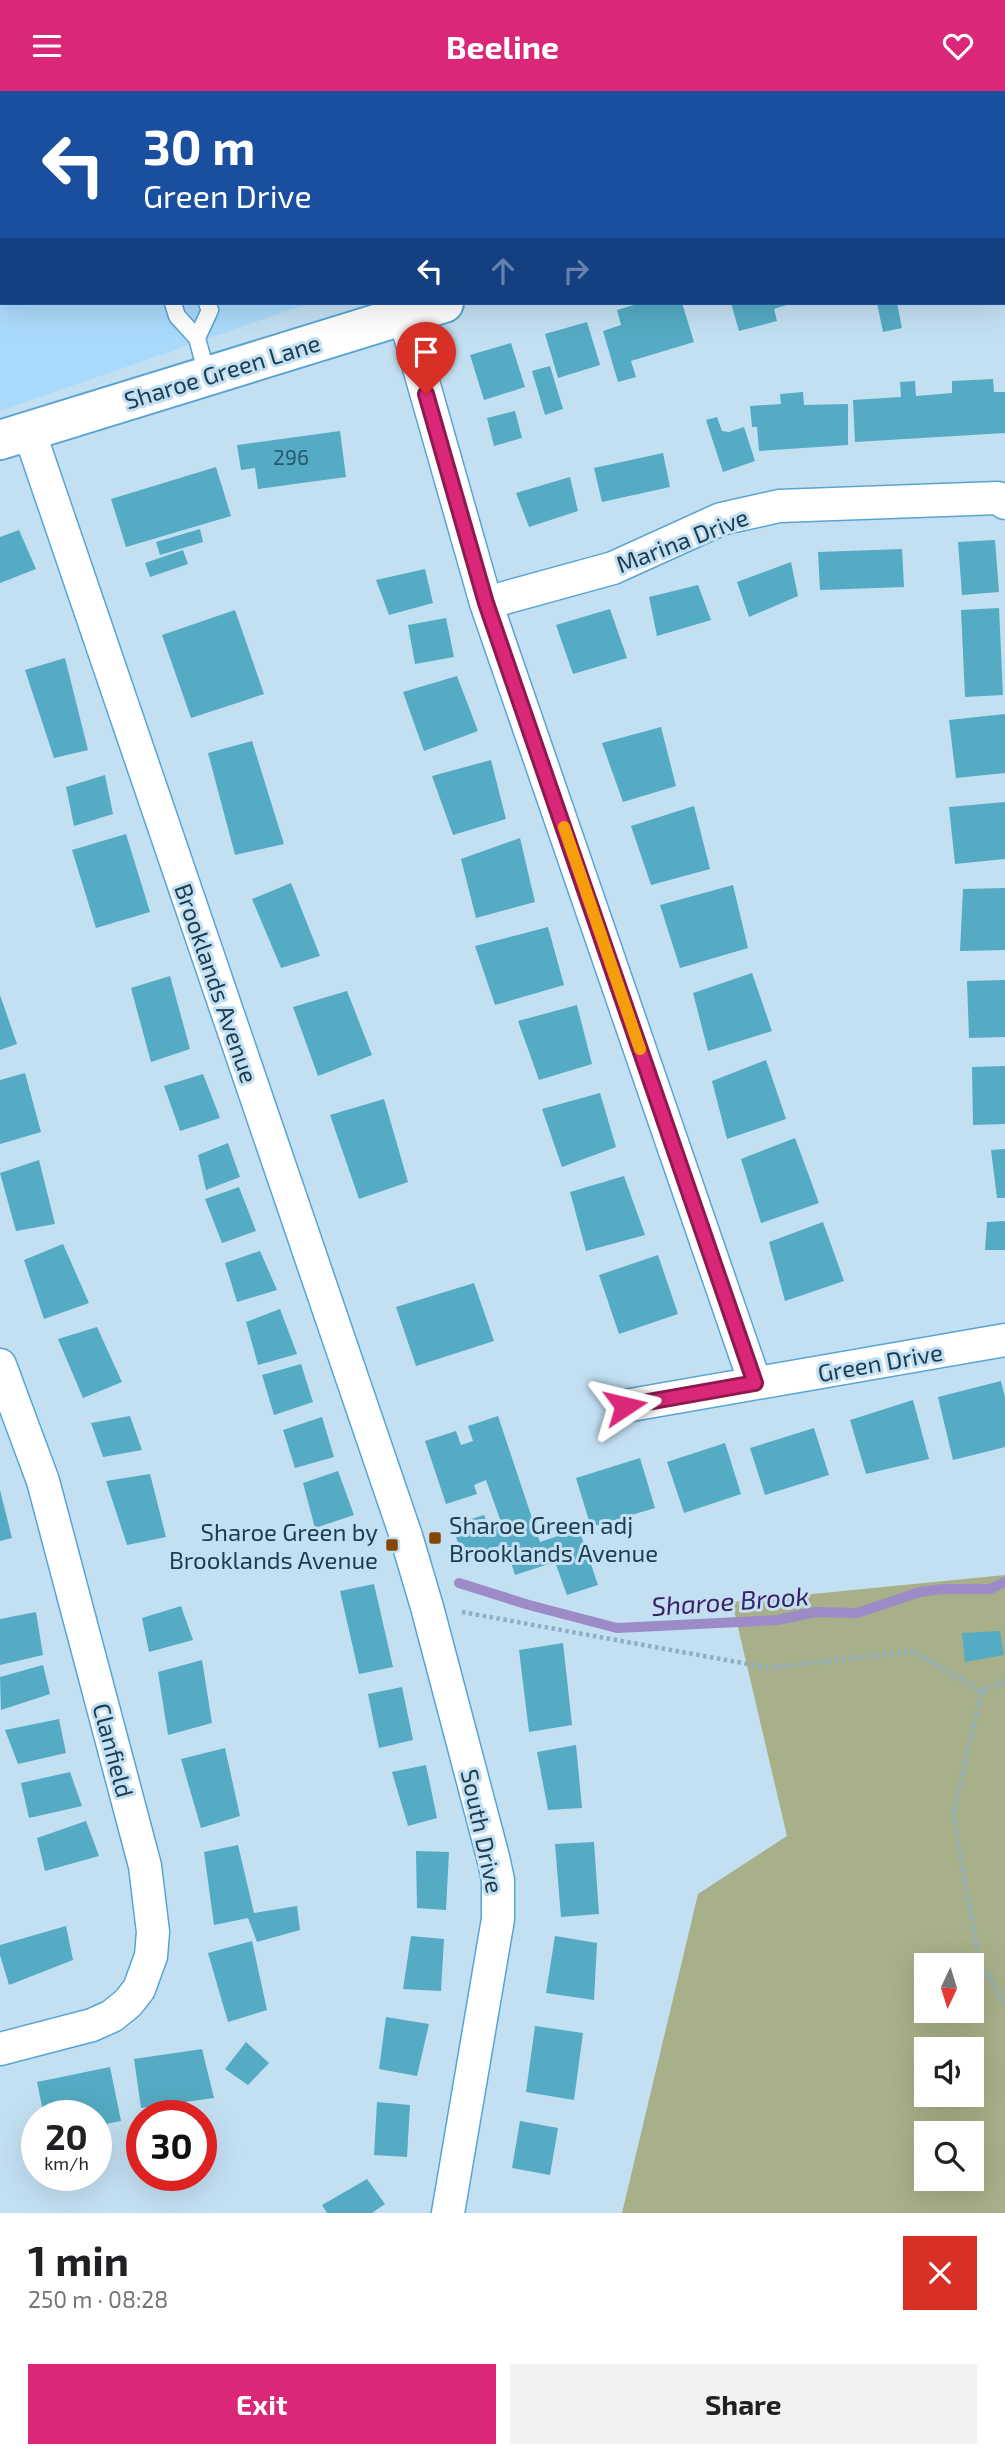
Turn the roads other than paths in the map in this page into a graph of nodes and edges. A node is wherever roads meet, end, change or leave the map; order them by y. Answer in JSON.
{"nodes":[{"id":1,"x":174,"y":305,"type":"edge"},
{"id":2,"x":208,"y":305,"type":"edge"},
{"id":3,"x":437,"y":305,"type":"edge"},
{"id":4,"x":404,"y":315,"type":"junction"},
{"id":5,"x":197,"y":338,"type":"junction"},
{"id":6,"x":206,"y":375,"type":"junction"},
{"id":7,"x":14,"y":435,"type":"edge"},
{"id":8,"x":1005,"y":503,"type":"edge"},
{"id":9,"x":486,"y":603,"type":"junction"},
{"id":10,"x":1005,"y":1340,"type":"edge"},
{"id":11,"x":0,"y":1365,"type":"edge"},
{"id":12,"x":755,"y":1383,"type":"junction"},
{"id":13,"x":625,"y":1406,"type":"dead end"},
{"id":14,"x":405,"y":1536,"type":"joint"},
{"id":15,"x":0,"y":2049,"type":"edge"},
{"id":16,"x":448,"y":2213,"type":"edge"}],
"edges":[{"from":1,"to":5,"type":"lane"},
{"from":2,"to":5,"type":"lane"},
{"from":3,"to":4,"type":"street","name":"Sharoe Green Lane"},
{"from":4,"to":6,"type":"street","name":"Sharoe Green Lane"},
{"from":4,"to":9,"type":"street"},
{"from":5,"to":6,"type":"lane"},
{"from":6,"to":7,"type":"street","name":"Sharoe Green Lane"},
{"from":7,"to":14,"type":"street","name":"Brooklands Avenue"},
{"from":8,"to":9,"type":"street","name":"Marina Drive"},
{"from":9,"to":12,"type":"street"},
{"from":10,"to":12,"type":"street","name":"Green Drive"},
{"from":11,"to":15,"type":"street","name":"Clanfield"},
{"from":12,"to":13,"type":"street","name":"Green Drive"},
{"from":14,"to":16,"type":"street","name":"South Drive"}]}
